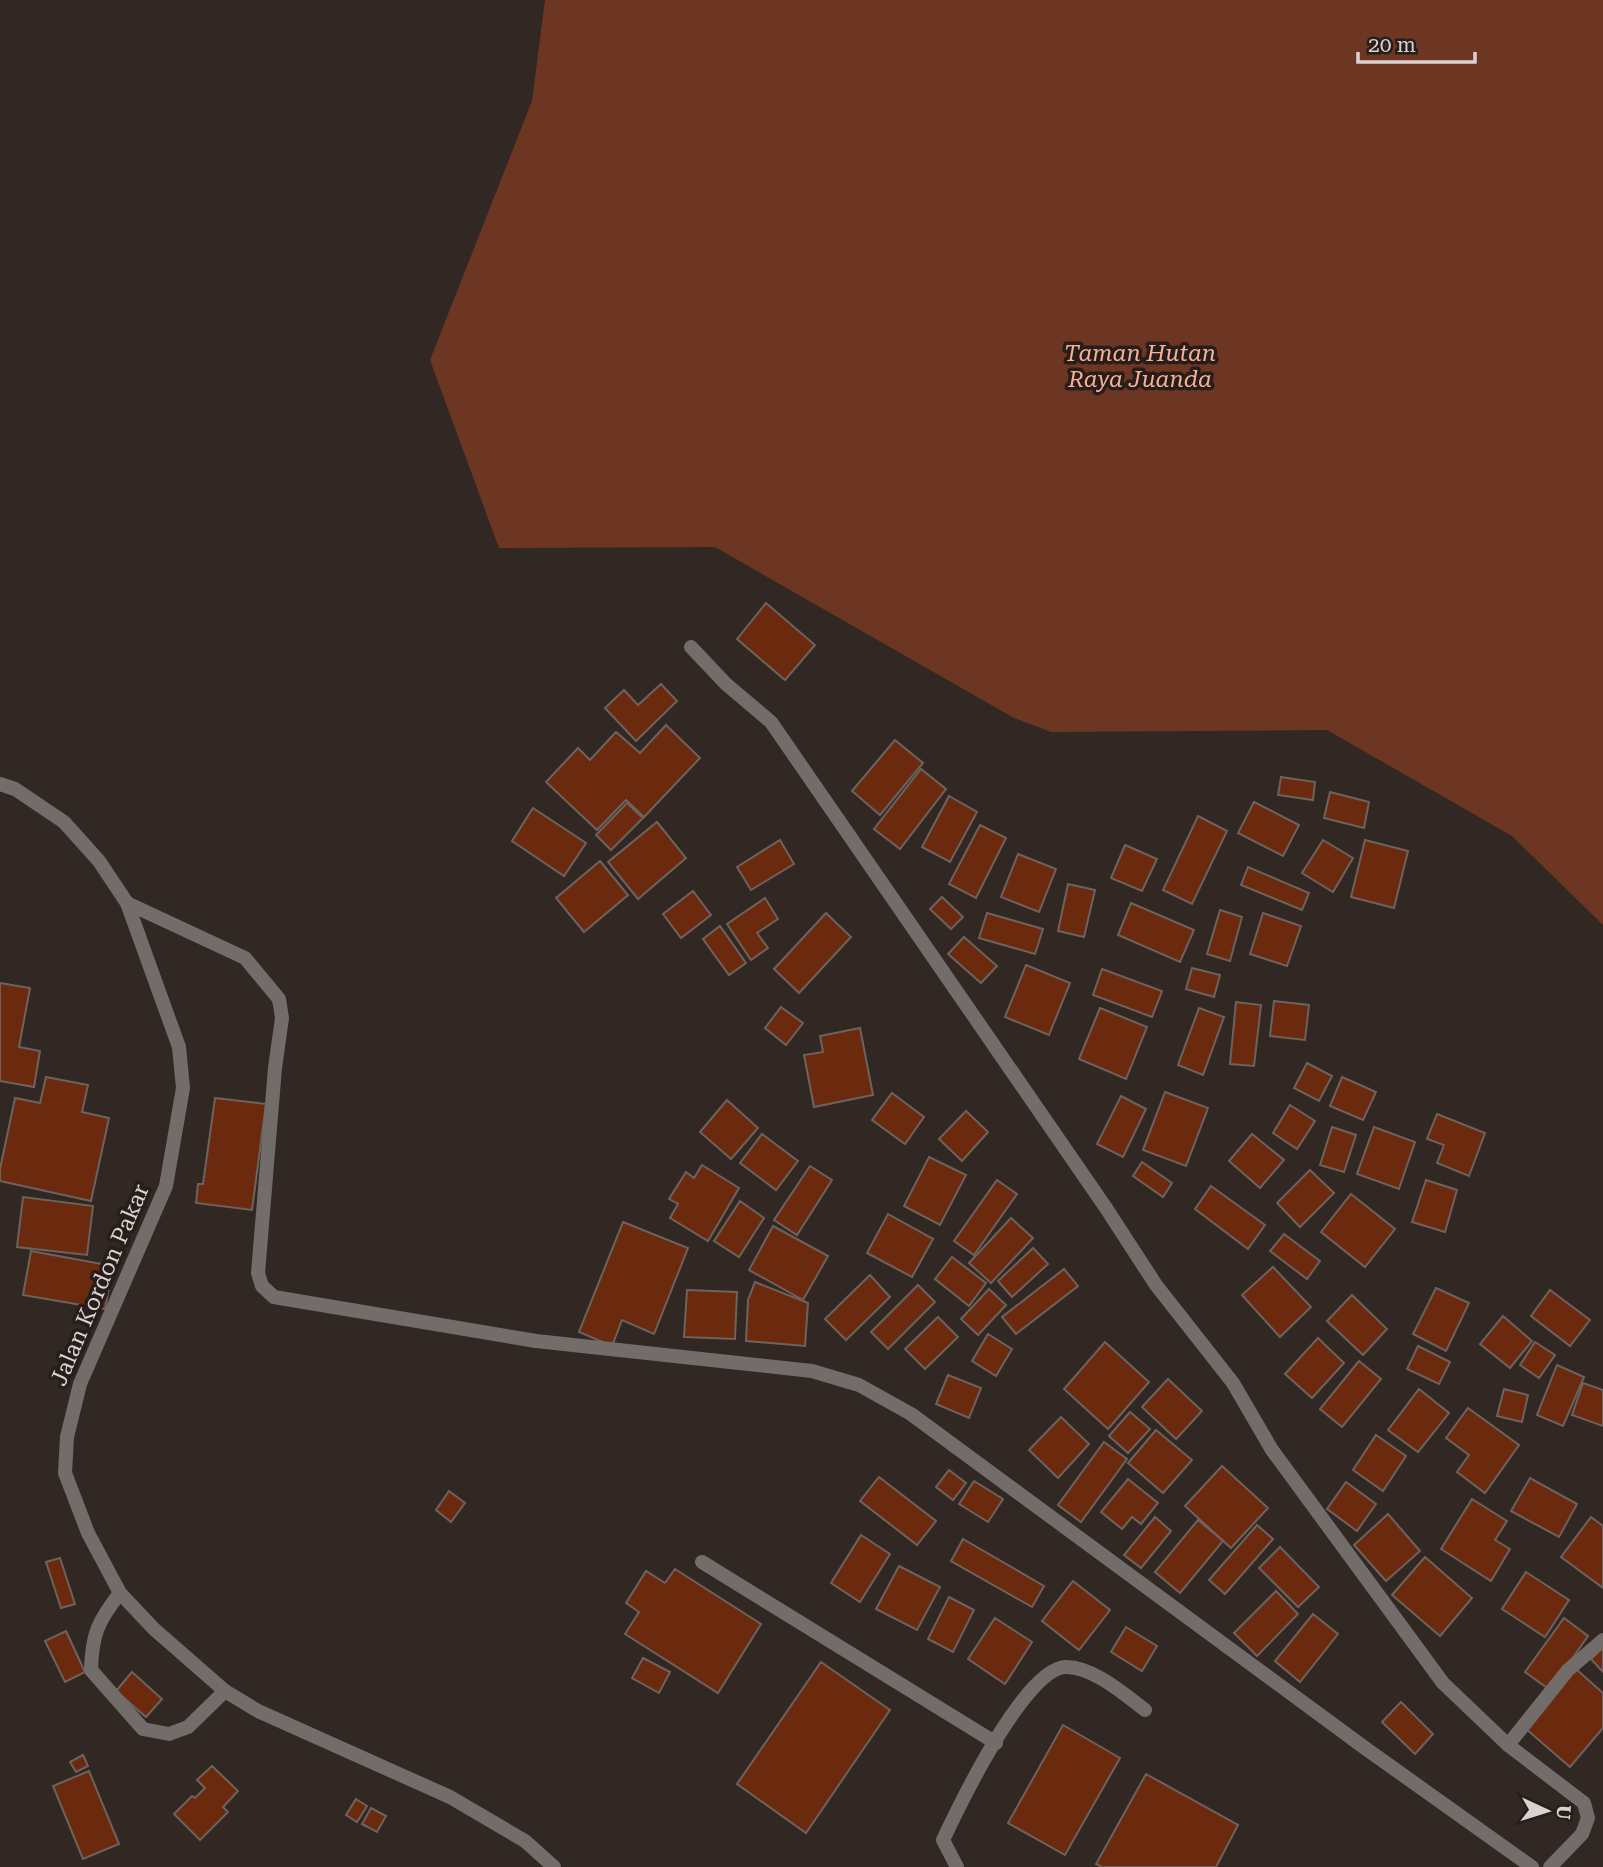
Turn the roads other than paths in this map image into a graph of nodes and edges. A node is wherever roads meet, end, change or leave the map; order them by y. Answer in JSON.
{"nodes":[{"id":1,"x":691,"y":647,"type":"dead end"},
{"id":2,"x":0,"y":784,"type":"edge"},
{"id":3,"x":127,"y":903,"type":"junction"},
{"id":4,"x":702,"y":1562,"type":"dead end"},
{"id":5,"x":120,"y":1593,"type":"junction"},
{"id":6,"x":1603,"y":1640,"type":"edge"},
{"id":7,"x":225,"y":1691,"type":"junction"},
{"id":8,"x":1145,"y":1710,"type":"dead end"},
{"id":9,"x":996,"y":1742,"type":"junction"},
{"id":10,"x":1508,"y":1745,"type":"junction"},
{"id":11,"x":554,"y":1867,"type":"edge"},
{"id":12,"x":957,"y":1867,"type":"edge"},
{"id":13,"x":1532,"y":1867,"type":"edge"},
{"id":14,"x":1550,"y":1867,"type":"edge"}],
"edges":[{"from":1,"to":10,"type":"street"},
{"from":2,"to":3,"type":"street","name":"Jalan Kordon Pakar"},
{"from":3,"to":5,"type":"street","name":"Jalan Kordon Pakar"},
{"from":3,"to":13,"type":"street"},
{"from":4,"to":9,"type":"street"},
{"from":5,"to":7,"type":"street","name":"Jalan Kordon Pakar"},
{"from":5,"to":7,"type":"street"},
{"from":6,"to":10,"type":"street"},
{"from":7,"to":11,"type":"street","name":"Jalan Kordon Pakar"},
{"from":8,"to":9,"type":"street"},
{"from":9,"to":12,"type":"street"},
{"from":10,"to":14,"type":"street"}]}
